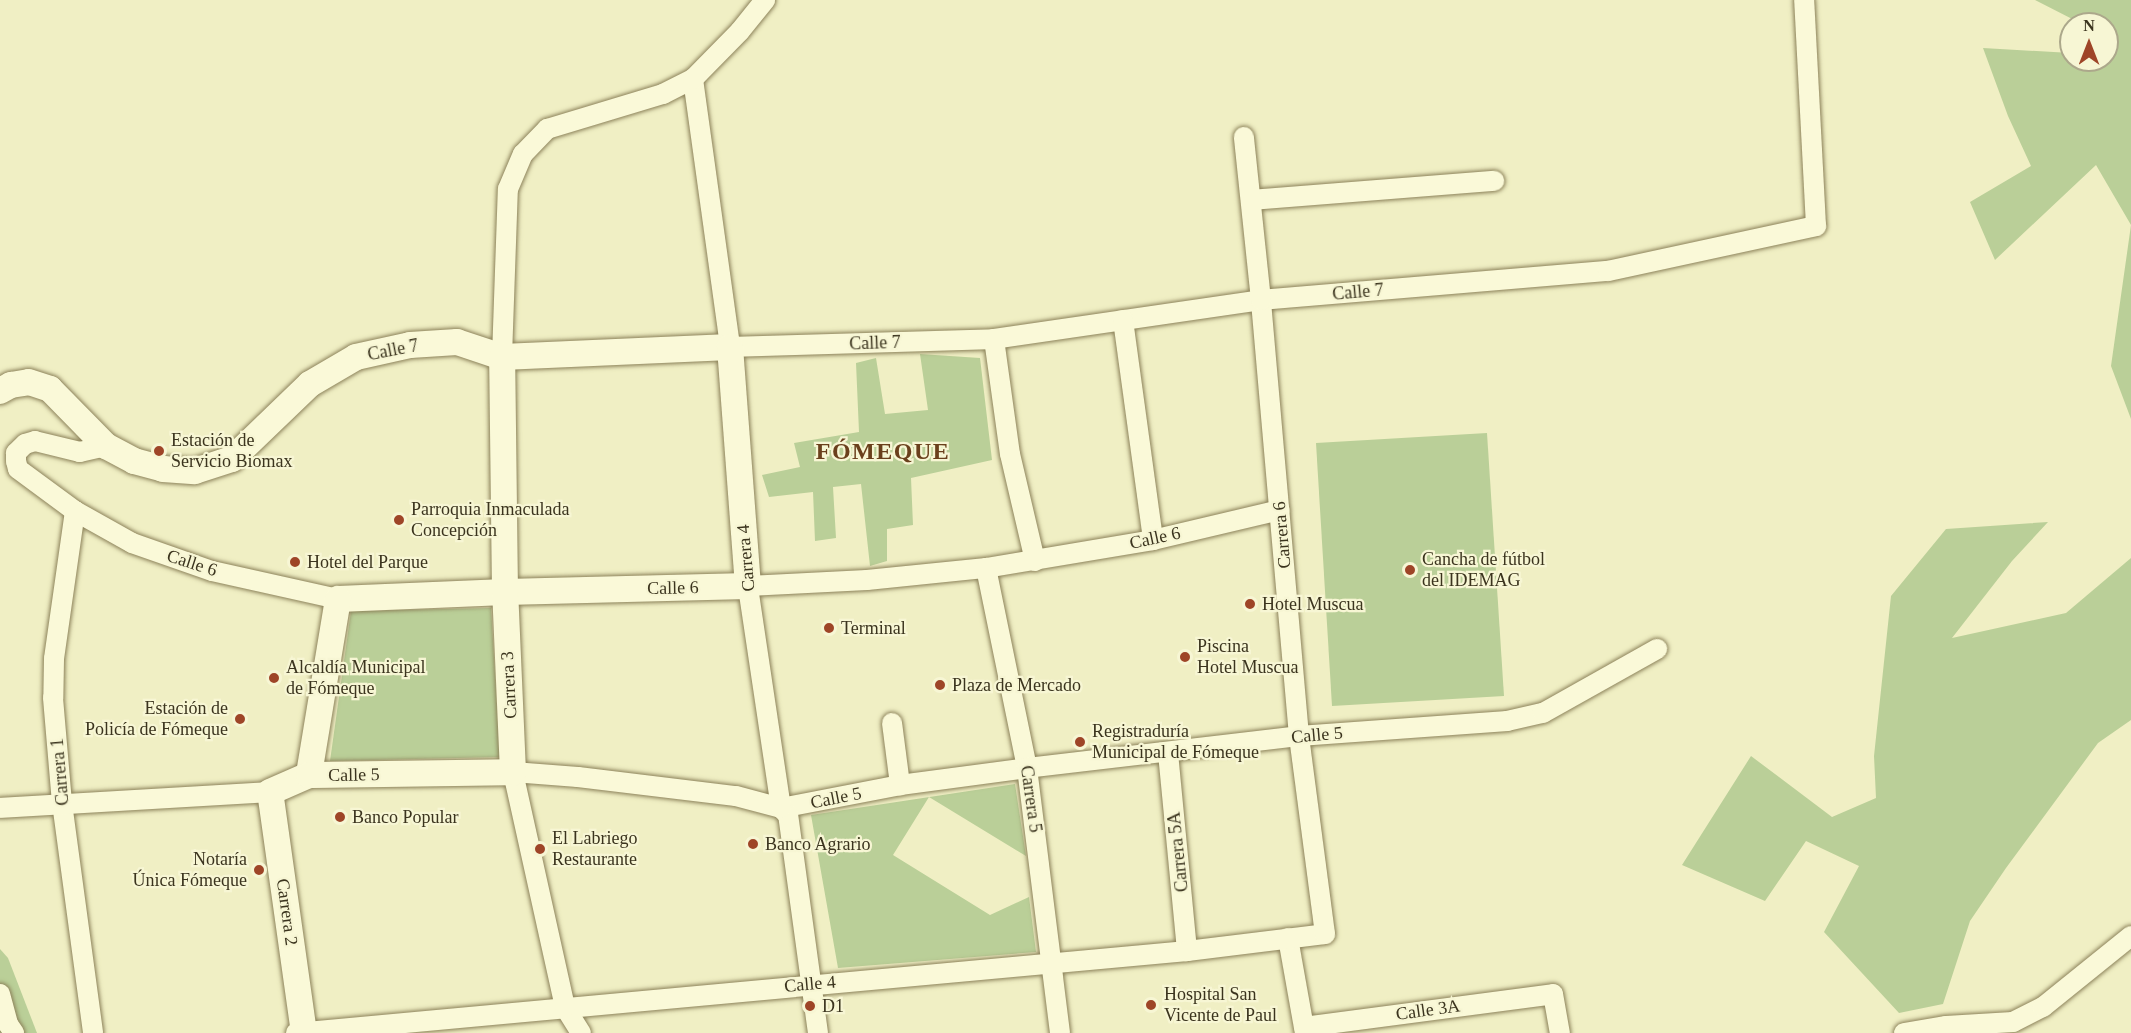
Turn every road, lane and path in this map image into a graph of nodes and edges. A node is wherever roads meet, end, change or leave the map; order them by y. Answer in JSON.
{"nodes":[{"id":1,"x":765,"y":0,"type":"edge"},
{"id":2,"x":1803,"y":0,"type":"edge"},
{"id":3,"x":693,"y":79,"type":"junction"},
{"id":4,"x":1244,"y":137,"type":"dead end"},
{"id":5,"x":1494,"y":181,"type":"dead end"},
{"id":6,"x":1251,"y":200,"type":"junction"},
{"id":7,"x":1261,"y":300,"type":"junction"},
{"id":8,"x":1123,"y":320,"type":"junction"},
{"id":9,"x":994,"y":339,"type":"junction"},
{"id":10,"x":730,"y":347,"type":"junction"},
{"id":11,"x":502,"y":357,"type":"junction"},
{"id":12,"x":0,"y":391,"type":"edge"},
{"id":13,"x":106,"y":446,"type":"junction"},
{"id":14,"x":1280,"y":510,"type":"junction"},
{"id":15,"x":75,"y":511,"type":"junction"},
{"id":16,"x":1153,"y":540,"type":"junction"},
{"id":17,"x":1035,"y":561,"type":"junction"},
{"id":18,"x":986,"y":568,"type":"junction"},
{"id":19,"x":748,"y":586,"type":"junction"},
{"id":20,"x":505,"y":592,"type":"junction"},
{"id":21,"x":338,"y":599,"type":"junction"},
{"id":22,"x":1657,"y":649,"type":"dead end"},
{"id":23,"x":892,"y":723,"type":"dead end"},
{"id":24,"x":1299,"y":736,"type":"junction"},
{"id":25,"x":1168,"y":753,"type":"junction"},
{"id":26,"x":1027,"y":768,"type":"junction"},
{"id":27,"x":513,"y":772,"type":"junction"},
{"id":28,"x":309,"y":776,"type":"junction"},
{"id":29,"x":900,"y":785,"type":"junction"},
{"id":30,"x":270,"y":792,"type":"junction"},
{"id":31,"x":62,"y":803,"type":"junction"},
{"id":32,"x":0,"y":808,"type":"edge"},
{"id":33,"x":781,"y":808,"type":"junction"},
{"id":34,"x":1325,"y":934,"type":"joint"},
{"id":35,"x":2131,"y":936,"type":"edge"},
{"id":36,"x":1288,"y":939,"type":"junction"},
{"id":37,"x":1188,"y":951,"type":"junction"},
{"id":38,"x":1052,"y":963,"type":"junction"},
{"id":39,"x":811,"y":983,"type":"junction"},
{"id":40,"x":0,"y":994,"type":"edge"},
{"id":41,"x":565,"y":1007,"type":"junction"},
{"id":42,"x":1304,"y":1030,"type":"edge"},
{"id":43,"x":14,"y":1033,"type":"edge"},
{"id":44,"x":93,"y":1033,"type":"edge"},
{"id":45,"x":301,"y":1033,"type":"edge"},
{"id":46,"x":563,"y":1033,"type":"edge"},
{"id":47,"x":581,"y":1033,"type":"edge"},
{"id":48,"x":818,"y":1033,"type":"edge"},
{"id":49,"x":1060,"y":1033,"type":"edge"},
{"id":50,"x":1560,"y":1033,"type":"edge"},
{"id":51,"x":1904,"y":1033,"type":"edge"}],
"edges":[{"from":1,"to":3,"type":"street"},
{"from":2,"to":7,"type":"street","name":"Calle 7"},
{"from":3,"to":10,"type":"street","name":"Carrera 4"},
{"from":3,"to":11,"type":"street"},
{"from":4,"to":6,"type":"street","name":"Carrera 6"},
{"from":5,"to":6,"type":"street"},
{"from":6,"to":7,"type":"street","name":"Carrera 6"},
{"from":7,"to":8,"type":"street","name":"Calle 7"},
{"from":7,"to":14,"type":"street","name":"Carrera 6"},
{"from":8,"to":9,"type":"street","name":"Calle 7"},
{"from":8,"to":16,"type":"street"},
{"from":9,"to":10,"type":"street","name":"Calle 7"},
{"from":9,"to":17,"type":"street"},
{"from":10,"to":11,"type":"street","name":"Calle 7"},
{"from":10,"to":19,"type":"street","name":"Carrera 4"},
{"from":11,"to":13,"type":"street","name":"Calle 7"},
{"from":11,"to":20,"type":"street","name":"Carrera 3"},
{"from":12,"to":13,"type":"street","name":"Calle 7"},
{"from":13,"to":15,"type":"street","name":"Calle 6"},
{"from":14,"to":16,"type":"street","name":"Calle 6"},
{"from":14,"to":24,"type":"street","name":"Carrera 6"},
{"from":15,"to":21,"type":"street","name":"Calle 6"},
{"from":15,"to":31,"type":"street","name":"Carrera 1"},
{"from":16,"to":17,"type":"street","name":"Calle 6"},
{"from":17,"to":18,"type":"street","name":"Calle 6"},
{"from":18,"to":19,"type":"street","name":"Calle 6"},
{"from":18,"to":26,"type":"street","name":"Carrera 5"},
{"from":19,"to":20,"type":"street","name":"Calle 6"},
{"from":19,"to":33,"type":"street","name":"Carrera 4"},
{"from":20,"to":21,"type":"street","name":"Calle 6"},
{"from":20,"to":27,"type":"street","name":"Carrera 3"},
{"from":21,"to":28,"type":"street"},
{"from":22,"to":24,"type":"street","name":"Calle 5"},
{"from":23,"to":29,"type":"street"},
{"from":24,"to":25,"type":"street","name":"Calle 5"},
{"from":24,"to":34,"type":"street","name":"Carrera 6"},
{"from":25,"to":26,"type":"street","name":"Calle 5"},
{"from":25,"to":37,"type":"street","name":"Carrera 5A"},
{"from":26,"to":29,"type":"street","name":"Calle 5"},
{"from":26,"to":38,"type":"street","name":"Carrera 5"},
{"from":27,"to":28,"type":"street","name":"Calle 5"},
{"from":27,"to":33,"type":"street","name":"Calle 5"},
{"from":27,"to":41,"type":"street","name":"Carrera 3"},
{"from":28,"to":30,"type":"street","name":"Calle 5"},
{"from":29,"to":33,"type":"street","name":"Calle 5"},
{"from":30,"to":31,"type":"street","name":"Calle 5"},
{"from":30,"to":45,"type":"street","name":"Carrera 2"},
{"from":31,"to":32,"type":"street","name":"Calle 5"},
{"from":31,"to":44,"type":"street","name":"Carrera 1"},
{"from":33,"to":39,"type":"street","name":"Carrera 4"},
{"from":34,"to":36,"type":"street","name":"Calle 4"},
{"from":35,"to":51,"type":"street"},
{"from":36,"to":37,"type":"street","name":"Calle 4"},
{"from":36,"to":42,"type":"street"},
{"from":37,"to":38,"type":"street","name":"Calle 4"},
{"from":38,"to":39,"type":"street","name":"Calle 4"},
{"from":38,"to":49,"type":"street","name":"Carrera 5"},
{"from":39,"to":41,"type":"street","name":"Calle 4"},
{"from":39,"to":48,"type":"street","name":"Carrera 4"},
{"from":40,"to":43,"type":"street"},
{"from":41,"to":45,"type":"street","name":"Calle 4"},
{"from":41,"to":46,"type":"street","name":"Carrera 3"},
{"from":41,"to":47,"type":"street","name":"Carrera 3"},
{"from":42,"to":50,"type":"street","name":"Calle 3A"}]}
